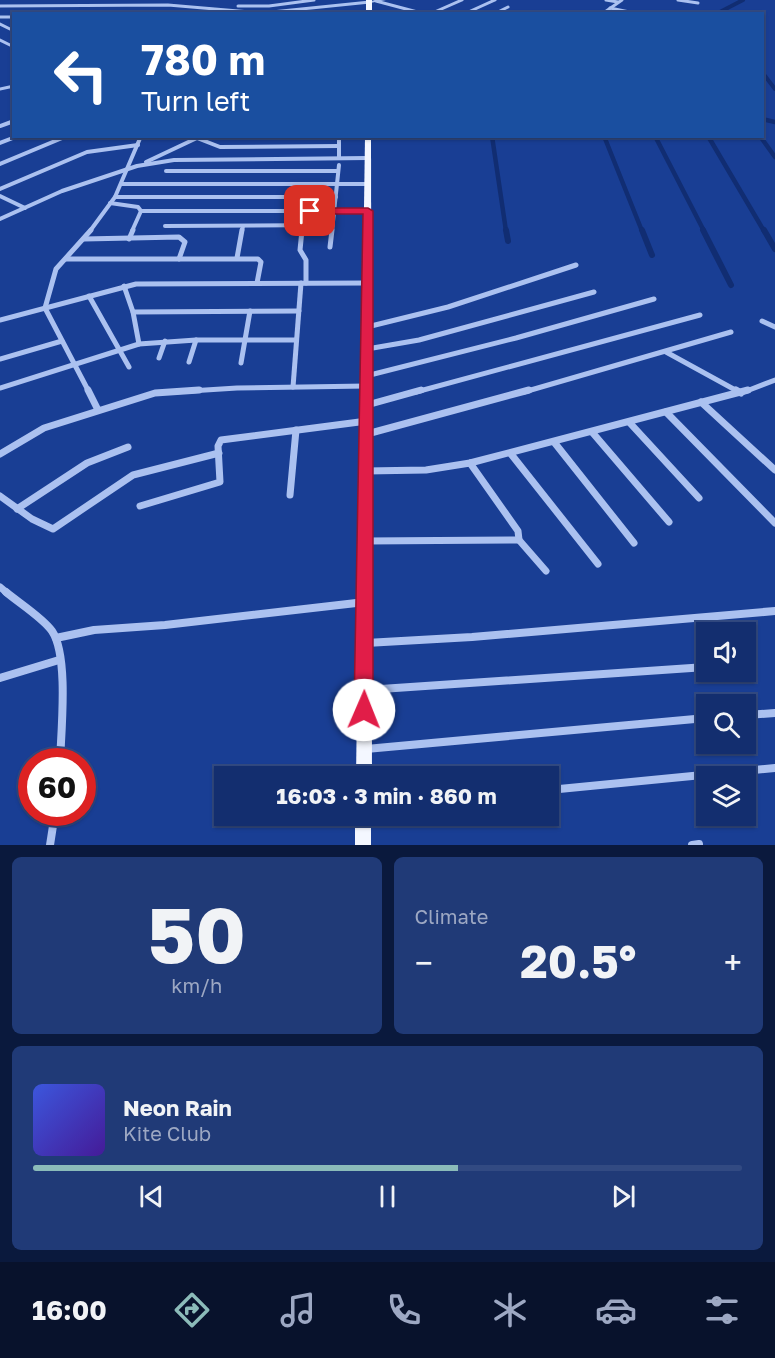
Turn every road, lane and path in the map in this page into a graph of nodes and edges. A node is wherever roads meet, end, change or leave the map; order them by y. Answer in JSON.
{"nodes":[{"id":1,"x":314,"y":0,"type":"edge"},
{"id":2,"x":384,"y":0,"type":"edge"},
{"id":3,"x":462,"y":0,"type":"edge"},
{"id":4,"x":495,"y":0,"type":"edge"},
{"id":5,"x":606,"y":0,"type":"edge"},
{"id":6,"x":678,"y":0,"type":"edge"},
{"id":7,"x":372,"y":1,"type":"edge"},
{"id":8,"x":620,"y":1,"type":"edge"},
{"id":9,"x":343,"y":3,"type":"edge"},
{"id":10,"x":698,"y":3,"type":"dead end"},
{"id":11,"x":0,"y":6,"type":"edge"},
{"id":12,"x":238,"y":6,"type":"dead end"},
{"id":13,"x":508,"y":7,"type":"dead end"},
{"id":14,"x":610,"y":8,"type":"junction"},
{"id":15,"x":242,"y":12,"type":"edge"},
{"id":16,"x":261,"y":12,"type":"edge"},
{"id":17,"x":419,"y":12,"type":"edge"},
{"id":18,"x":432,"y":12,"type":"edge"},
{"id":19,"x":468,"y":12,"type":"edge"},
{"id":20,"x":498,"y":12,"type":"edge"},
{"id":21,"x":605,"y":12,"type":"edge"},
{"id":22,"x":629,"y":12,"type":"edge"},
{"id":23,"x":62,"y":138,"type":"edge"},
{"id":24,"x":140,"y":138,"type":"edge"},
{"id":25,"x":197,"y":138,"type":"edge"},
{"id":26,"x":201,"y":138,"type":"edge"},
{"id":27,"x":339,"y":138,"type":"edge"},
{"id":28,"x":368,"y":138,"type":"edge"},
{"id":29,"x":138,"y":146,"type":"junction"},
{"id":30,"x":339,"y":146,"type":"junction"},
{"id":31,"x":339,"y":158,"type":"junction"},
{"id":32,"x":368,"y":158,"type":"junction"},
{"id":33,"x":0,"y":164,"type":"edge"},
{"id":34,"x":137,"y":166,"type":"junction"},
{"id":35,"x":128,"y":170,"type":"junction"},
{"id":36,"x":166,"y":171,"type":"dead end"},
{"id":37,"x":337,"y":183,"type":"junction"},
{"id":38,"x":368,"y":183,"type":"junction"},
{"id":39,"x":122,"y":184,"type":"junction"},
{"id":40,"x":0,"y":189,"type":"edge"},
{"id":41,"x":0,"y":196,"type":"edge"},
{"id":42,"x":116,"y":197,"type":"junction"},
{"id":43,"x":336,"y":197,"type":"junction"},
{"id":44,"x":110,"y":203,"type":"junction"},
{"id":45,"x":25,"y":208,"type":"junction"},
{"id":46,"x":334,"y":211,"type":"junction"},
{"id":47,"x":368,"y":211,"type":"junction"},
{"id":48,"x":141,"y":212,"type":"junction"},
{"id":49,"x":0,"y":219,"type":"edge"},
{"id":50,"x":303,"y":225,"type":"junction"},
{"id":51,"x":331,"y":225,"type":"junction"},
{"id":52,"x":165,"y":226,"type":"dead end"},
{"id":53,"x":243,"y":226,"type":"junction"},
{"id":54,"x":129,"y":238,"type":"junction"},
{"id":55,"x":84,"y":239,"type":"junction"},
{"id":56,"x":330,"y":247,"type":"dead end"},
{"id":57,"x":237,"y":258,"type":"junction"},
{"id":58,"x":66,"y":259,"type":"junction"},
{"id":59,"x":180,"y":259,"type":"junction"},
{"id":60,"x":576,"y":265,"type":"dead end"},
{"id":61,"x":257,"y":283,"type":"junction"},
{"id":62,"x":304,"y":283,"type":"junction"},
{"id":63,"x":367,"y":283,"type":"junction"},
{"id":64,"x":124,"y":286,"type":"junction"},
{"id":65,"x":594,"y":292,"type":"dead end"},
{"id":66,"x":88,"y":296,"type":"junction"},
{"id":67,"x":654,"y":299,"type":"dead end"},
{"id":68,"x":45,"y":308,"type":"junction"},
{"id":69,"x":250,"y":311,"type":"junction"},
{"id":70,"x":299,"y":311,"type":"junction"},
{"id":71,"x":133,"y":312,"type":"junction"},
{"id":72,"x":700,"y":315,"type":"dead end"},
{"id":73,"x":0,"y":320,"type":"edge"},
{"id":74,"x":762,"y":321,"type":"dead end"},
{"id":75,"x":367,"y":327,"type":"junction"},
{"id":76,"x":775,"y":327,"type":"edge"},
{"id":77,"x":731,"y":332,"type":"dead end"},
{"id":78,"x":246,"y":339,"type":"junction"},
{"id":79,"x":196,"y":340,"type":"junction"},
{"id":80,"x":296,"y":340,"type":"junction"},
{"id":81,"x":62,"y":341,"type":"junction"},
{"id":82,"x":165,"y":341,"type":"junction"},
{"id":83,"x":139,"y":344,"type":"junction"},
{"id":84,"x":367,"y":349,"type":"junction"},
{"id":85,"x":121,"y":350,"type":"junction"},
{"id":86,"x":666,"y":352,"type":"junction"},
{"id":87,"x":159,"y":358,"type":"dead end"},
{"id":88,"x":0,"y":359,"type":"edge"},
{"id":89,"x":189,"y":362,"type":"dead end"},
{"id":90,"x":241,"y":363,"type":"dead end"},
{"id":91,"x":74,"y":366,"type":"junction"},
{"id":92,"x":129,"y":367,"type":"dead end"},
{"id":93,"x":366,"y":381,"type":"junction"},
{"id":94,"x":775,"y":381,"type":"edge"},
{"id":95,"x":293,"y":387,"type":"junction"},
{"id":96,"x":0,"y":388,"type":"edge"},
{"id":97,"x":741,"y":393,"type":"junction"},
{"id":98,"x":702,"y":402,"type":"junction"},
{"id":99,"x":367,"y":405,"type":"junction"},
{"id":100,"x":98,"y":410,"type":"junction"},
{"id":101,"x":666,"y":412,"type":"junction"},
{"id":102,"x":367,"y":421,"type":"junction"},
{"id":103,"x":629,"y":422,"type":"junction"},
{"id":104,"x":296,"y":430,"type":"junction"},
{"id":105,"x":592,"y":432,"type":"junction"},
{"id":106,"x":367,"y":434,"type":"junction"},
{"id":107,"x":554,"y":442,"type":"junction"},
{"id":108,"x":128,"y":447,"type":"dead end"},
{"id":109,"x":219,"y":453,"type":"junction"},
{"id":110,"x":0,"y":454,"type":"edge"},
{"id":111,"x":511,"y":454,"type":"junction"},
{"id":112,"x":470,"y":463,"type":"junction"},
{"id":113,"x":774,"y":468,"type":"edge"},
{"id":114,"x":365,"y":471,"type":"junction"},
{"id":115,"x":290,"y":495,"type":"dead end"},
{"id":116,"x":0,"y":496,"type":"edge"},
{"id":117,"x":699,"y":498,"type":"dead end"},
{"id":118,"x":140,"y":506,"type":"dead end"},
{"id":119,"x":17,"y":509,"type":"junction"},
{"id":120,"x":669,"y":522,"type":"dead end"},
{"id":121,"x":775,"y":523,"type":"edge"},
{"id":122,"x":519,"y":540,"type":"junction"},
{"id":123,"x":366,"y":541,"type":"junction"},
{"id":124,"x":634,"y":543,"type":"dead end"},
{"id":125,"x":598,"y":564,"type":"dead end"},
{"id":126,"x":546,"y":571,"type":"dead end"},
{"id":127,"x":0,"y":587,"type":"edge"},
{"id":128,"x":365,"y":602,"type":"junction"},
{"id":129,"x":775,"y":611,"type":"edge"},
{"id":130,"x":56,"y":638,"type":"junction"},
{"id":131,"x":365,"y":643,"type":"junction"},
{"id":132,"x":59,"y":660,"type":"junction"},
{"id":133,"x":696,"y":668,"type":"edge"},
{"id":134,"x":0,"y":678,"type":"edge"},
{"id":135,"x":364,"y":690,"type":"junction"},
{"id":136,"x":775,"y":713,"type":"edge"},
{"id":137,"x":756,"y":714,"type":"edge"},
{"id":138,"x":696,"y":719,"type":"edge"},
{"id":139,"x":60,"y":748,"type":"edge"},
{"id":140,"x":364,"y":749,"type":"junction"},
{"id":141,"x":364,"y":766,"type":"edge"},
{"id":142,"x":775,"y":768,"type":"edge"},
{"id":143,"x":559,"y":789,"type":"edge"},
{"id":144,"x":53,"y":826,"type":"edge"},
{"id":145,"x":363,"y":826,"type":"edge"},
{"id":146,"x":51,"y":845,"type":"edge"},
{"id":147,"x":363,"y":845,"type":"edge"}],
"edges":[{"from":1,"to":12,"type":"street"},
{"from":2,"to":7,"type":"street"},
{"from":3,"to":18,"type":"street"},
{"from":4,"to":19,"type":"street"},
{"from":5,"to":8,"type":"street"},
{"from":6,"to":10,"type":"street"},
{"from":7,"to":9,"type":"street"},
{"from":7,"to":17,"type":"street"},
{"from":8,"to":14,"type":"street"},
{"from":9,"to":16,"type":"street"},
{"from":11,"to":15,"type":"street"},
{"from":13,"to":20,"type":"street"},
{"from":14,"to":21,"type":"street"},
{"from":14,"to":22,"type":"street"},
{"from":23,"to":33,"type":"street"},
{"from":24,"to":29,"type":"street"},
{"from":25,"to":34,"type":"street"},
{"from":26,"to":30,"type":"street"},
{"from":27,"to":30,"type":"street"},
{"from":28,"to":32,"type":"main road"},
{"from":29,"to":35,"type":"street"},
{"from":29,"to":40,"type":"street"},
{"from":30,"to":31,"type":"street"},
{"from":31,"to":32,"type":"street"},
{"from":31,"to":34,"type":"street"},
{"from":32,"to":38,"type":"main road"},
{"from":34,"to":35,"type":"street"},
{"from":35,"to":39,"type":"street"},
{"from":35,"to":45,"type":"street"},
{"from":36,"to":37,"type":"street"},
{"from":37,"to":38,"type":"street"},
{"from":37,"to":39,"type":"street"},
{"from":37,"to":43,"type":"street"},
{"from":38,"to":47,"type":"main road"},
{"from":39,"to":42,"type":"street"},
{"from":41,"to":45,"type":"street"},
{"from":42,"to":43,"type":"street"},
{"from":42,"to":44,"type":"street"},
{"from":43,"to":46,"type":"street"},
{"from":44,"to":48,"type":"street"},
{"from":44,"to":55,"type":"street"},
{"from":45,"to":49,"type":"street"},
{"from":46,"to":47,"type":"street"},
{"from":46,"to":48,"type":"street"},
{"from":46,"to":51,"type":"street"},
{"from":47,"to":63,"type":"main road"},
{"from":48,"to":54,"type":"street"},
{"from":50,"to":51,"type":"street"},
{"from":50,"to":53,"type":"street"},
{"from":50,"to":62,"type":"street"},
{"from":51,"to":56,"type":"street"},
{"from":52,"to":53,"type":"street"},
{"from":53,"to":57,"type":"street"},
{"from":54,"to":55,"type":"street"},
{"from":54,"to":59,"type":"street"},
{"from":55,"to":58,"type":"street"},
{"from":57,"to":59,"type":"street"},
{"from":57,"to":61,"type":"street"},
{"from":58,"to":59,"type":"street"},
{"from":58,"to":68,"type":"street"},
{"from":60,"to":75,"type":"street"},
{"from":61,"to":62,"type":"street"},
{"from":61,"to":64,"type":"street"},
{"from":62,"to":63,"type":"street"},
{"from":62,"to":70,"type":"street"},
{"from":63,"to":75,"type":"main road"},
{"from":64,"to":66,"type":"street"},
{"from":64,"to":71,"type":"street"},
{"from":65,"to":84,"type":"street"},
{"from":66,"to":68,"type":"street"},
{"from":66,"to":85,"type":"street"},
{"from":67,"to":93,"type":"street"},
{"from":68,"to":73,"type":"street"},
{"from":68,"to":81,"type":"street"},
{"from":69,"to":70,"type":"street"},
{"from":69,"to":71,"type":"street"},
{"from":69,"to":78,"type":"street"},
{"from":70,"to":80,"type":"street"},
{"from":71,"to":83,"type":"street"},
{"from":72,"to":99,"type":"street"},
{"from":74,"to":76,"type":"street"},
{"from":75,"to":84,"type":"main road"},
{"from":77,"to":86,"type":"street"},
{"from":78,"to":79,"type":"street"},
{"from":78,"to":80,"type":"street"},
{"from":78,"to":90,"type":"street"},
{"from":79,"to":82,"type":"street"},
{"from":79,"to":89,"type":"street"},
{"from":80,"to":95,"type":"street"},
{"from":81,"to":88,"type":"street"},
{"from":81,"to":91,"type":"street"},
{"from":82,"to":83,"type":"street"},
{"from":82,"to":87,"type":"street"},
{"from":83,"to":85,"type":"street"},
{"from":84,"to":93,"type":"main road"},
{"from":85,"to":91,"type":"street"},
{"from":85,"to":92,"type":"street"},
{"from":86,"to":97,"type":"street"},
{"from":86,"to":106,"type":"street"},
{"from":91,"to":96,"type":"street"},
{"from":91,"to":100,"type":"street"},
{"from":93,"to":95,"type":"street"},
{"from":93,"to":99,"type":"main road"},
{"from":94,"to":97,"type":"street"},
{"from":95,"to":100,"type":"street"},
{"from":97,"to":98,"type":"street"},
{"from":98,"to":101,"type":"street"},
{"from":98,"to":113,"type":"street"},
{"from":99,"to":102,"type":"main road"},
{"from":100,"to":110,"type":"street"},
{"from":101,"to":103,"type":"street"},
{"from":101,"to":121,"type":"street"},
{"from":102,"to":104,"type":"street"},
{"from":102,"to":106,"type":"main road"},
{"from":103,"to":105,"type":"street"},
{"from":103,"to":117,"type":"street"},
{"from":104,"to":109,"type":"street"},
{"from":104,"to":115,"type":"street"},
{"from":105,"to":107,"type":"street"},
{"from":105,"to":120,"type":"street"},
{"from":106,"to":114,"type":"main road"},
{"from":107,"to":111,"type":"street"},
{"from":107,"to":124,"type":"street"},
{"from":108,"to":119,"type":"street"},
{"from":109,"to":118,"type":"street"},
{"from":109,"to":119,"type":"street"},
{"from":111,"to":112,"type":"street"},
{"from":111,"to":125,"type":"street"},
{"from":112,"to":114,"type":"street"},
{"from":112,"to":122,"type":"street"},
{"from":114,"to":123,"type":"main road"},
{"from":116,"to":119,"type":"street"},
{"from":122,"to":123,"type":"street"},
{"from":122,"to":126,"type":"street"},
{"from":123,"to":128,"type":"main road"},
{"from":127,"to":130,"type":"street"},
{"from":128,"to":130,"type":"street"},
{"from":128,"to":131,"type":"main road"},
{"from":129,"to":131,"type":"street"},
{"from":130,"to":132,"type":"street"},
{"from":131,"to":135,"type":"main road"},
{"from":132,"to":134,"type":"street"},
{"from":132,"to":139,"type":"street"},
{"from":133,"to":135,"type":"street"},
{"from":135,"to":140,"type":"main road"},
{"from":136,"to":137,"type":"street"},
{"from":138,"to":140,"type":"street"},
{"from":140,"to":141,"type":"main road"},
{"from":142,"to":143,"type":"street"},
{"from":144,"to":146,"type":"street"},
{"from":145,"to":147,"type":"main road"}]}
